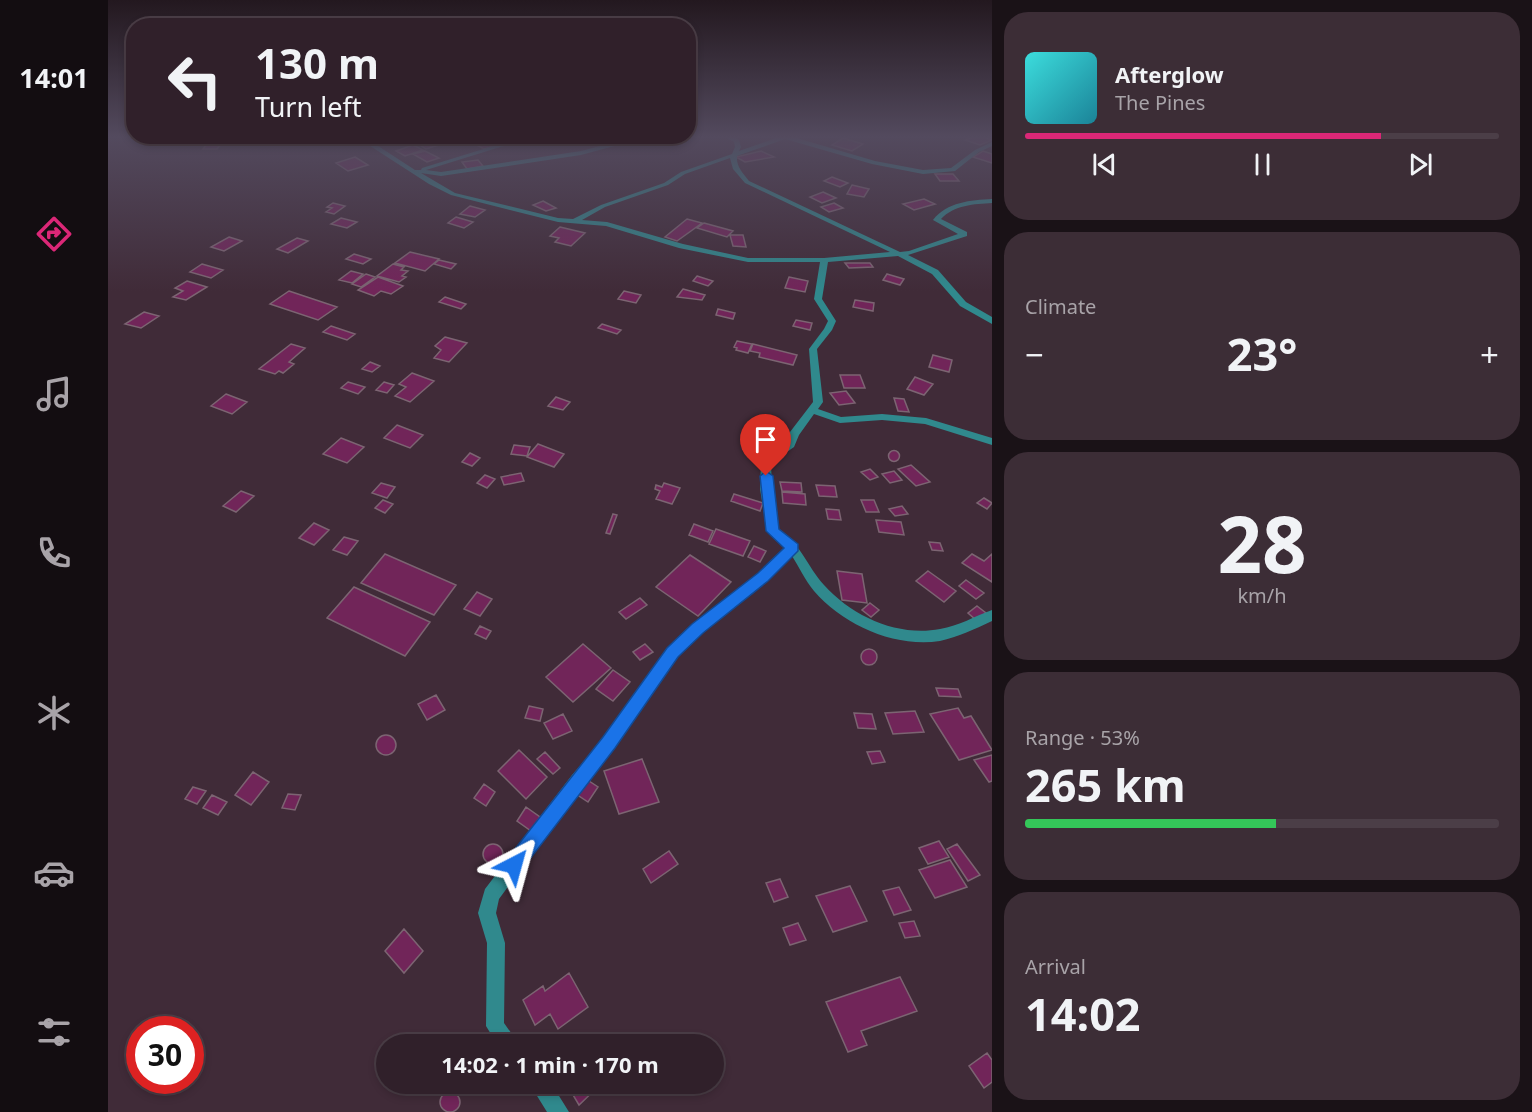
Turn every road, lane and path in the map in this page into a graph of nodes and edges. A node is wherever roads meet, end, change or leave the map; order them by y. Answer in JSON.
{"nodes":[{"id":1,"x":440,"y":188,"type":"edge"},
{"id":2,"x":650,"y":188,"type":"edge"},
{"id":3,"x":759,"y":188,"type":"edge"},
{"id":4,"x":992,"y":201,"type":"edge"},
{"id":5,"x":575,"y":222,"type":"junction"},
{"id":6,"x":898,"y":254,"type":"junction"},
{"id":7,"x":824,"y":260,"type":"junction"},
{"id":8,"x":992,"y":321,"type":"edge"},
{"id":9,"x":813,"y":411,"type":"junction"},
{"id":10,"x":992,"y":442,"type":"edge"},
{"id":11,"x":793,"y":547,"type":"junction"},
{"id":12,"x":992,"y":615,"type":"edge"},
{"id":13,"x":501,"y":1034,"type":"edge"},
{"id":14,"x":547,"y":1094,"type":"edge"},
{"id":15,"x":559,"y":1112,"type":"edge"}],
"edges":[{"from":1,"to":5,"type":"street"},
{"from":2,"to":5,"type":"street"},
{"from":3,"to":6,"type":"street"},
{"from":4,"to":6,"type":"street"},
{"from":5,"to":7,"type":"street"},
{"from":6,"to":7,"type":"street"},
{"from":6,"to":8,"type":"street"},
{"from":7,"to":9,"type":"street"},
{"from":9,"to":10,"type":"street"},
{"from":9,"to":11,"type":"street"},
{"from":11,"to":12,"type":"street"},
{"from":11,"to":13,"type":"street"},
{"from":14,"to":15,"type":"street"}]}
